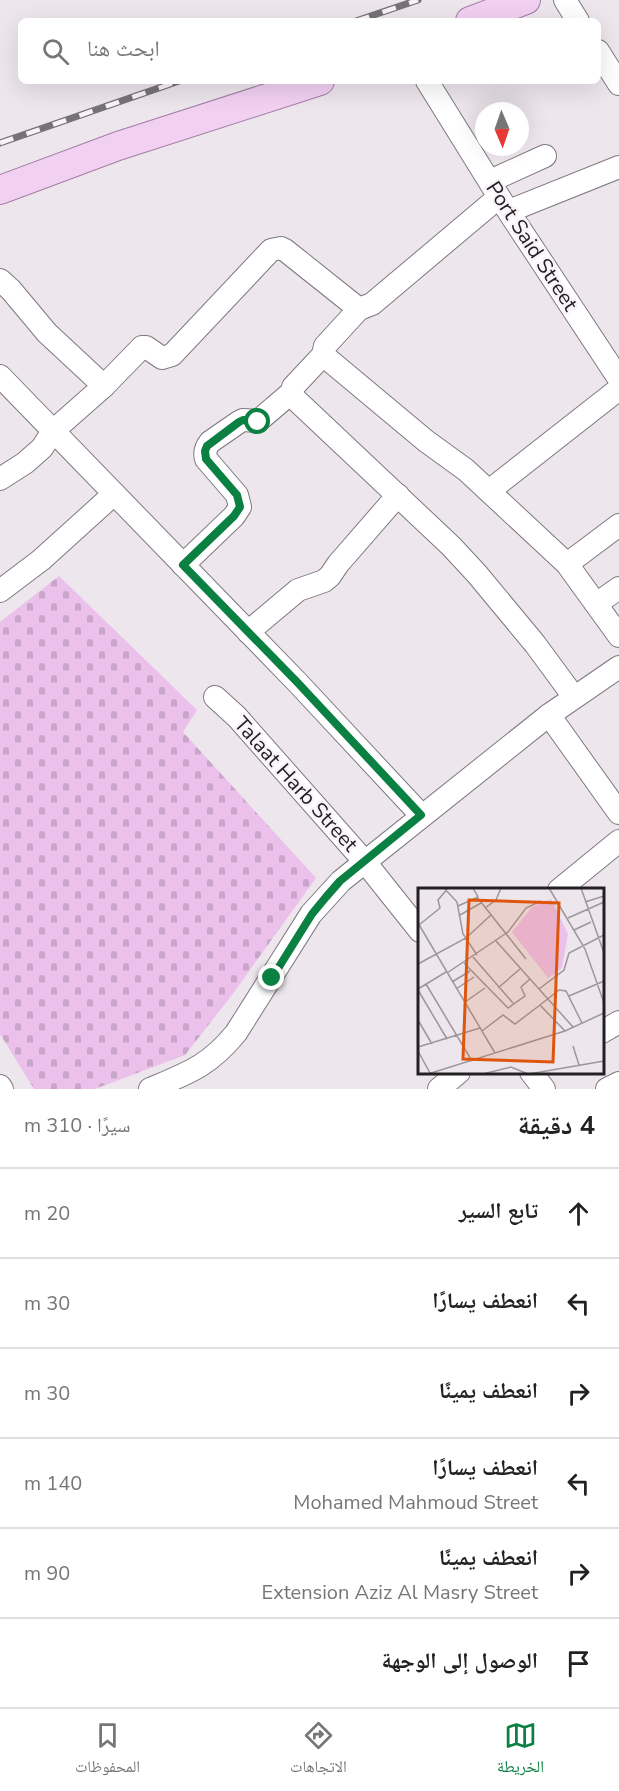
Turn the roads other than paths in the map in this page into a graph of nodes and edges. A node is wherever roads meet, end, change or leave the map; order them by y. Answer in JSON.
{"nodes":[{"id":1,"x":565,"y":0,"type":"edge"},
{"id":2,"x":514,"y":10,"type":"edge"},
{"id":3,"x":482,"y":18,"type":"edge"},
{"id":4,"x":576,"y":18,"type":"edge"},
{"id":5,"x":601,"y":56,"type":"edge"},
{"id":6,"x":261,"y":84,"type":"edge"},
{"id":7,"x":311,"y":84,"type":"edge"},
{"id":8,"x":429,"y":84,"type":"edge"},
{"id":9,"x":619,"y":84,"type":"edge"},
{"id":10,"x":545,"y":156,"type":"dead end"},
{"id":11,"x":619,"y":167,"type":"edge"},
{"id":12,"x":0,"y":172,"type":"edge"},
{"id":13,"x":0,"y":190,"type":"edge"},
{"id":14,"x":499,"y":197,"type":"junction"},
{"id":15,"x":0,"y":280,"type":"edge"},
{"id":16,"x":359,"y":309,"type":"junction"},
{"id":17,"x":323,"y":355,"type":"junction"},
{"id":18,"x":0,"y":376,"type":"edge"},
{"id":19,"x":619,"y":379,"type":"edge"},
{"id":20,"x":104,"y":386,"type":"junction"},
{"id":21,"x":619,"y":389,"type":"edge"},
{"id":22,"x":292,"y":392,"type":"junction"},
{"id":23,"x":53,"y":431,"type":"junction"},
{"id":24,"x":0,"y":479,"type":"edge"},
{"id":25,"x":489,"y":491,"type":"junction"},
{"id":26,"x":114,"y":494,"type":"junction"},
{"id":27,"x":398,"y":495,"type":"junction"},
{"id":28,"x":619,"y":525,"type":"edge"},
{"id":29,"x":567,"y":564,"type":"junction"},
{"id":30,"x":183,"y":565,"type":"junction"},
{"id":31,"x":619,"y":588,"type":"edge"},
{"id":32,"x":0,"y":591,"type":"edge"},
{"id":33,"x":596,"y":604,"type":"junction"},
{"id":34,"x":248,"y":632,"type":"junction"},
{"id":35,"x":619,"y":636,"type":"edge"},
{"id":36,"x":619,"y":667,"type":"edge"},
{"id":37,"x":215,"y":697,"type":"dead end"},
{"id":38,"x":573,"y":697,"type":"junction"},
{"id":39,"x":549,"y":715,"type":"junction"},
{"id":40,"x":619,"y":813,"type":"edge"},
{"id":41,"x":421,"y":815,"type":"junction"},
{"id":42,"x":619,"y":841,"type":"edge"},
{"id":43,"x":365,"y":862,"type":"junction"},
{"id":44,"x":561,"y":888,"type":"edge"},
{"id":45,"x":418,"y":928,"type":"edge"},
{"id":46,"x":619,"y":1022,"type":"edge"},
{"id":47,"x":604,"y":1031,"type":"edge"},
{"id":48,"x":457,"y":1074,"type":"edge"},
{"id":49,"x":619,"y":1083,"type":"edge"},
{"id":50,"x":150,"y":1089,"type":"edge"},
{"id":51,"x":439,"y":1089,"type":"edge"},
{"id":52,"x":607,"y":1089,"type":"edge"}],
"edges":[{"from":1,"to":4,"type":"street"},
{"from":2,"to":3,"type":"main road"},
{"from":5,"to":9,"type":"street"},
{"from":6,"to":12,"type":"main road"},
{"from":7,"to":13,"type":"main road"},
{"from":8,"to":14,"type":"street","name":"Port Said Street"},
{"from":10,"to":14,"type":"street"},
{"from":11,"to":14,"type":"street"},
{"from":14,"to":16,"type":"street"},
{"from":14,"to":19,"type":"street","name":"Port Said Street"},
{"from":15,"to":20,"type":"street"},
{"from":16,"to":17,"type":"street"},
{"from":16,"to":20,"type":"street"},
{"from":17,"to":22,"type":"street"},
{"from":17,"to":25,"type":"street"},
{"from":18,"to":23,"type":"street"},
{"from":20,"to":23,"type":"street"},
{"from":21,"to":25,"type":"street"},
{"from":22,"to":27,"type":"street"},
{"from":22,"to":30,"type":"street"},
{"from":23,"to":24,"type":"street"},
{"from":23,"to":26,"type":"street"},
{"from":25,"to":29,"type":"street"},
{"from":26,"to":30,"type":"street"},
{"from":26,"to":32,"type":"street"},
{"from":27,"to":34,"type":"street"},
{"from":27,"to":38,"type":"street"},
{"from":28,"to":29,"type":"street"},
{"from":29,"to":33,"type":"street"},
{"from":30,"to":34,"type":"street"},
{"from":31,"to":33,"type":"street"},
{"from":33,"to":35,"type":"street"},
{"from":34,"to":41,"type":"street"},
{"from":36,"to":38,"type":"street"},
{"from":37,"to":43,"type":"street","name":"Talaat Harb Street"},
{"from":38,"to":39,"type":"street"},
{"from":39,"to":40,"type":"street"},
{"from":39,"to":41,"type":"street"},
{"from":41,"to":43,"type":"street"},
{"from":42,"to":44,"type":"street"},
{"from":43,"to":45,"type":"street","name":"Talaat Harb Street"},
{"from":43,"to":50,"type":"street"},
{"from":46,"to":47,"type":"street"},
{"from":48,"to":51,"type":"street"},
{"from":49,"to":52,"type":"street"}]}
